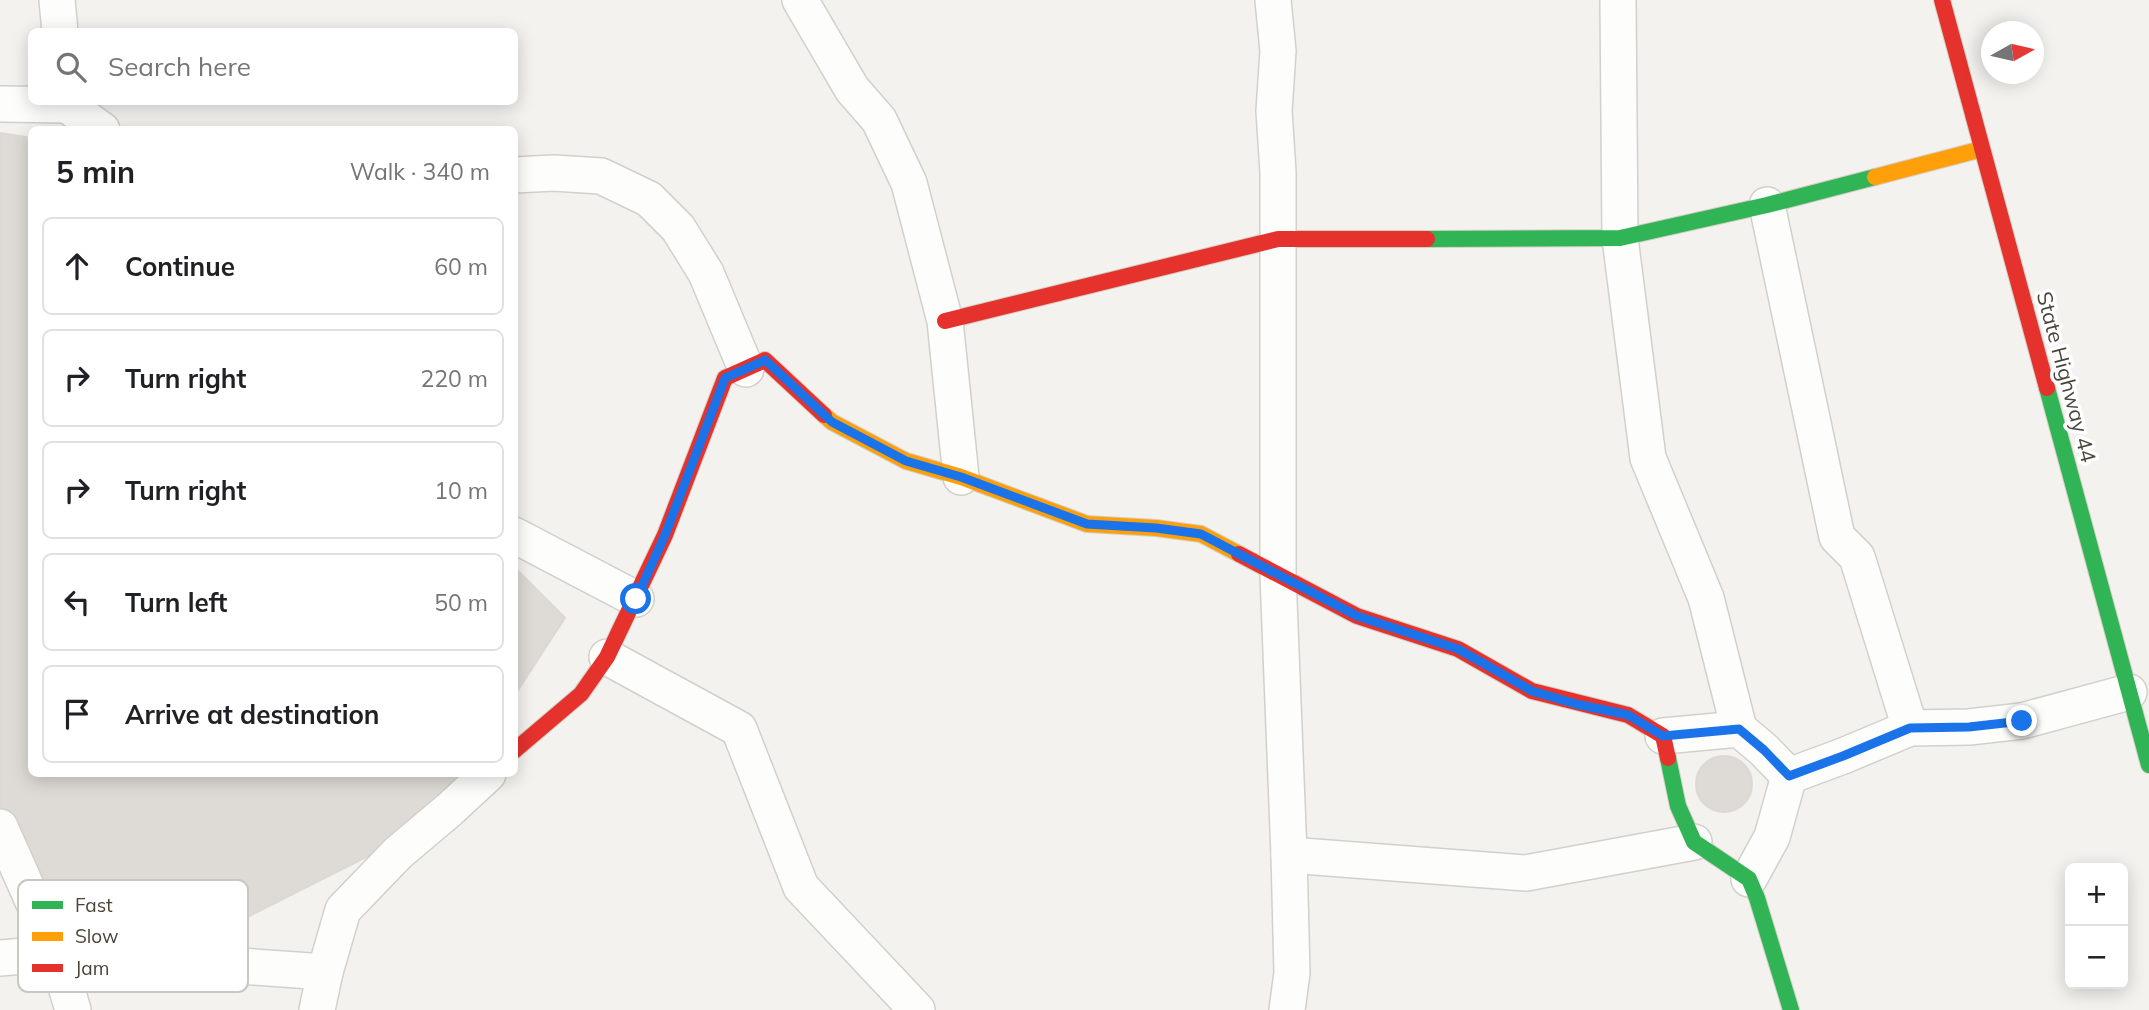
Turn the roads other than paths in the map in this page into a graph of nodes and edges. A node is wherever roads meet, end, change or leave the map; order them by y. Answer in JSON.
{"nodes":[{"id":1,"x":57,"y":0,"type":"edge"},
{"id":2,"x":800,"y":0,"type":"edge"},
{"id":3,"x":1273,"y":0,"type":"edge"},
{"id":4,"x":1618,"y":0,"type":"edge"},
{"id":5,"x":1942,"y":0,"type":"edge"},
{"id":6,"x":60,"y":28,"type":"edge"},
{"id":7,"x":0,"y":104,"type":"edge"},
{"id":8,"x":28,"y":104,"type":"edge"},
{"id":9,"x":70,"y":105,"type":"edge"},
{"id":10,"x":97,"y":126,"type":"edge"},
{"id":11,"x":1982,"y":149,"type":"junction"},
{"id":12,"x":518,"y":175,"type":"edge"},
{"id":13,"x":1767,"y":205,"type":"junction"},
{"id":14,"x":1620,"y":238,"type":"junction"},
{"id":15,"x":1278,"y":239,"type":"junction"},
{"id":16,"x":945,"y":321,"type":"junction"},
{"id":17,"x":746,"y":369,"type":"junction"},
{"id":18,"x":961,"y":477,"type":"junction"},
{"id":19,"x":518,"y":537,"type":"edge"},
{"id":20,"x":1278,"y":575,"type":"junction"},
{"id":21,"x":636,"y":599,"type":"junction"},
{"id":22,"x":607,"y":657,"type":"junction"},
{"id":23,"x":2129,"y":692,"type":"junction"},
{"id":24,"x":1910,"y":728,"type":"junction"},
{"id":25,"x":1739,"y":729,"type":"junction"},
{"id":26,"x":1663,"y":736,"type":"junction"},
{"id":27,"x":518,"y":748,"type":"edge"},
{"id":28,"x":2149,"y":765,"type":"edge"},
{"id":29,"x":1789,"y":776,"type":"junction"},
{"id":30,"x":485,"y":777,"type":"edge"},
{"id":31,"x":0,"y":827,"type":"edge"},
{"id":32,"x":1694,"y":842,"type":"junction"},
{"id":33,"x":1289,"y":855,"type":"junction"},
{"id":34,"x":1749,"y":879,"type":"junction"},
{"id":35,"x":24,"y":880,"type":"edge"},
{"id":36,"x":18,"y":956,"type":"edge"},
{"id":37,"x":0,"y":958,"type":"edge"},
{"id":38,"x":248,"y":967,"type":"edge"},
{"id":39,"x":325,"y":972,"type":"junction"},
{"id":40,"x":68,"y":992,"type":"edge"},
{"id":41,"x":73,"y":1010,"type":"edge"},
{"id":42,"x":317,"y":1010,"type":"edge"},
{"id":43,"x":917,"y":1010,"type":"edge"},
{"id":44,"x":1287,"y":1010,"type":"edge"},
{"id":45,"x":1791,"y":1010,"type":"edge"}],
"edges":[{"from":1,"to":6,"type":"street"},
{"from":2,"to":16,"type":"street"},
{"from":3,"to":15,"type":"street"},
{"from":4,"to":14,"type":"street"},
{"from":5,"to":11,"type":"street","name":"State Highway 44"},
{"from":7,"to":8,"type":"street"},
{"from":9,"to":10,"type":"street"},
{"from":11,"to":13,"type":"street"},
{"from":11,"to":23,"type":"street","name":"State Highway 44"},
{"from":12,"to":17,"type":"street"},
{"from":13,"to":14,"type":"street"},
{"from":13,"to":24,"type":"street"},
{"from":14,"to":15,"type":"street"},
{"from":14,"to":25,"type":"street"},
{"from":15,"to":16,"type":"street"},
{"from":15,"to":20,"type":"street"},
{"from":16,"to":18,"type":"street"},
{"from":17,"to":18,"type":"street"},
{"from":17,"to":21,"type":"street"},
{"from":18,"to":20,"type":"street"},
{"from":19,"to":21,"type":"street"},
{"from":20,"to":26,"type":"street"},
{"from":20,"to":33,"type":"street"},
{"from":21,"to":22,"type":"street"},
{"from":22,"to":27,"type":"street"},
{"from":22,"to":43,"type":"street"},
{"from":23,"to":24,"type":"street"},
{"from":23,"to":28,"type":"street","name":"State Highway 44"},
{"from":24,"to":29,"type":"street"},
{"from":25,"to":26,"type":"street"},
{"from":25,"to":29,"type":"street"},
{"from":26,"to":32,"type":"street"},
{"from":29,"to":34,"type":"street"},
{"from":30,"to":39,"type":"street"},
{"from":31,"to":35,"type":"street"},
{"from":32,"to":33,"type":"street"},
{"from":32,"to":34,"type":"street"},
{"from":33,"to":44,"type":"street"},
{"from":34,"to":45,"type":"street"},
{"from":36,"to":37,"type":"street"},
{"from":38,"to":39,"type":"street"},
{"from":39,"to":42,"type":"street"},
{"from":40,"to":41,"type":"street"}]}
